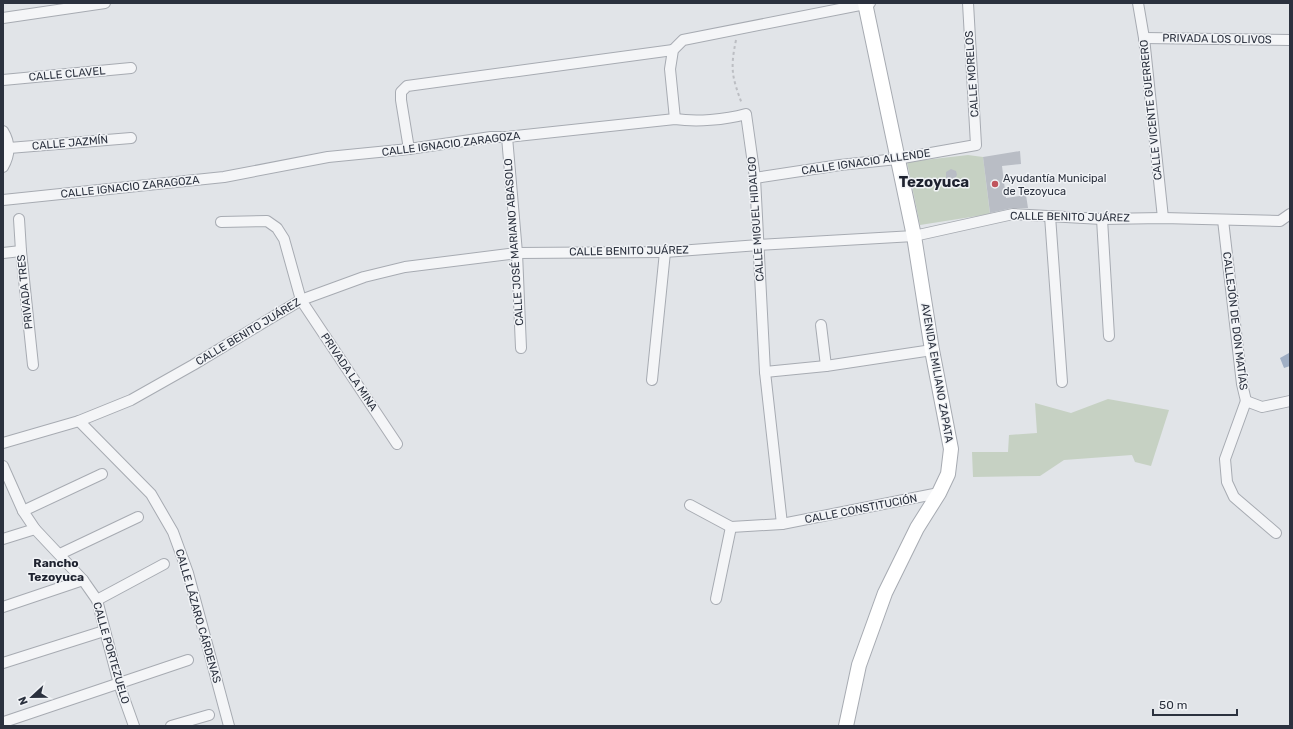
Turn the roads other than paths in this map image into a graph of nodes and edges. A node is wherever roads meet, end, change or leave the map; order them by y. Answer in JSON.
{"nodes":[{"id":1,"x":105,"y":3,"type":"edge"},
{"id":2,"x":866,"y":3,"type":"edge"},
{"id":3,"x":968,"y":3,"type":"edge"},
{"id":4,"x":1138,"y":3,"type":"edge"},
{"id":5,"x":3,"y":18,"type":"edge"},
{"id":6,"x":1144,"y":38,"type":"junction"},
{"id":7,"x":1290,"y":40,"type":"edge"},
{"id":8,"x":673,"y":50,"type":"junction"},
{"id":9,"x":131,"y":68,"type":"dead end"},
{"id":10,"x":3,"y":80,"type":"edge"},
{"id":11,"x":675,"y":119,"type":"junction"},
{"id":12,"x":3,"y":131,"type":"edge"},
{"id":13,"x":507,"y":137,"type":"junction"},
{"id":14,"x":131,"y":138,"type":"dead end"},
{"id":15,"x":976,"y":145,"type":"joint"},
{"id":16,"x":9,"y":148,"type":"junction"},
{"id":17,"x":409,"y":149,"type":"junction"},
{"id":18,"x":897,"y":158,"type":"junction"},
{"id":19,"x":3,"y":167,"type":"edge"},
{"id":20,"x":755,"y":178,"type":"junction"},
{"id":21,"x":3,"y":200,"type":"edge"},
{"id":22,"x":1290,"y":214,"type":"edge"},
{"id":23,"x":1050,"y":216,"type":"junction"},
{"id":24,"x":1163,"y":218,"type":"junction"},
{"id":25,"x":19,"y":219,"type":"dead end"},
{"id":26,"x":1102,"y":219,"type":"junction"},
{"id":27,"x":1223,"y":220,"type":"junction"},
{"id":28,"x":221,"y":222,"type":"dead end"},
{"id":29,"x":914,"y":236,"type":"junction"},
{"id":30,"x":759,"y":245,"type":"junction"},
{"id":31,"x":21,"y":251,"type":"junction"},
{"id":32,"x":665,"y":252,"type":"junction"},
{"id":33,"x":3,"y":253,"type":"edge"},
{"id":34,"x":517,"y":253,"type":"junction"},
{"id":35,"x":301,"y":300,"type":"junction"},
{"id":36,"x":821,"y":325,"type":"dead end"},
{"id":37,"x":1108,"y":336,"type":"dead end"},
{"id":38,"x":522,"y":348,"type":"dead end"},
{"id":39,"x":932,"y":350,"type":"junction"},
{"id":40,"x":33,"y":365,"type":"dead end"},
{"id":41,"x":826,"y":366,"type":"junction"},
{"id":42,"x":765,"y":372,"type":"junction"},
{"id":43,"x":652,"y":380,"type":"dead end"},
{"id":44,"x":1062,"y":382,"type":"dead end"},
{"id":45,"x":1290,"y":401,"type":"edge"},
{"id":46,"x":1246,"y":402,"type":"junction"},
{"id":47,"x":79,"y":421,"type":"junction"},
{"id":48,"x":3,"y":443,"type":"edge"},
{"id":49,"x":397,"y":444,"type":"dead end"},
{"id":50,"x":3,"y":466,"type":"edge"},
{"id":51,"x":102,"y":474,"type":"dead end"},
{"id":52,"x":7,"y":484,"type":"edge"},
{"id":53,"x":939,"y":493,"type":"junction"},
{"id":54,"x":690,"y":505,"type":"dead end"},
{"id":55,"x":23,"y":511,"type":"junction"},
{"id":56,"x":138,"y":517,"type":"dead end"},
{"id":57,"x":782,"y":524,"type":"junction"},
{"id":58,"x":731,"y":527,"type":"junction"},
{"id":59,"x":35,"y":529,"type":"junction"},
{"id":60,"x":1276,"y":533,"type":"dead end"},
{"id":61,"x":3,"y":539,"type":"edge"},
{"id":62,"x":60,"y":554,"type":"junction"},
{"id":63,"x":164,"y":564,"type":"dead end"},
{"id":64,"x":83,"y":580,"type":"junction"},
{"id":65,"x":716,"y":599,"type":"dead end"},
{"id":66,"x":97,"y":600,"type":"junction"},
{"id":67,"x":3,"y":607,"type":"edge"},
{"id":68,"x":104,"y":631,"type":"junction"},
{"id":69,"x":188,"y":660,"type":"dead end"},
{"id":70,"x":3,"y":663,"type":"edge"},
{"id":71,"x":119,"y":684,"type":"junction"},
{"id":72,"x":209,"y":715,"type":"dead end"},
{"id":73,"x":4,"y":722,"type":"edge"},
{"id":74,"x":134,"y":726,"type":"edge"},
{"id":75,"x":171,"y":726,"type":"edge"},
{"id":76,"x":229,"y":726,"type":"edge"},
{"id":77,"x":846,"y":726,"type":"edge"}],
"edges":[{"from":1,"to":5,"type":"street"},
{"from":2,"to":8,"type":"street"},
{"from":2,"to":18,"type":"street","name":"AVENIDA EMILIANO ZAPATA"},
{"from":3,"to":15,"type":"street","name":"CALLE MORELOS"},
{"from":4,"to":6,"type":"street","name":"CALLE VICENTE GUERRERO"},
{"from":6,"to":7,"type":"street","name":"PRIVADA LOS OLIVOS"},
{"from":6,"to":24,"type":"street","name":"CALLE VICENTE GUERRERO"},
{"from":8,"to":11,"type":"street"},
{"from":8,"to":17,"type":"street"},
{"from":9,"to":10,"type":"street","name":"CALLE CLAVEL"},
{"from":11,"to":13,"type":"street","name":"CALLE IGNACIO ZARAGOZA"},
{"from":11,"to":20,"type":"street","name":"CALLE MIGUEL HIDALGO"},
{"from":12,"to":16,"type":"street"},
{"from":13,"to":17,"type":"street","name":"CALLE IGNACIO ZARAGOZA"},
{"from":13,"to":34,"type":"street","name":"CALLE JOSÉ MARIANO ABASOLO"},
{"from":14,"to":16,"type":"street","name":"CALLE JAZMÍN"},
{"from":15,"to":18,"type":"street","name":"CALLE IGNACIO ALLENDE"},
{"from":16,"to":19,"type":"street"},
{"from":17,"to":21,"type":"street","name":"CALLE IGNACIO ZARAGOZA"},
{"from":18,"to":20,"type":"street","name":"CALLE IGNACIO ALLENDE"},
{"from":18,"to":29,"type":"street","name":"AVENIDA EMILIANO ZAPATA"},
{"from":20,"to":30,"type":"street","name":"CALLE MIGUEL HIDALGO"},
{"from":22,"to":27,"type":"street","name":"CALLE BENITO JUÁREZ"},
{"from":23,"to":26,"type":"street","name":"CALLE BENITO JUÁREZ"},
{"from":23,"to":29,"type":"street","name":"CALLE BENITO JUÁREZ"},
{"from":23,"to":44,"type":"street"},
{"from":24,"to":26,"type":"street","name":"CALLE BENITO JUÁREZ"},
{"from":24,"to":27,"type":"street","name":"CALLE BENITO JUÁREZ"},
{"from":25,"to":31,"type":"street","name":"PRIVADA TRES"},
{"from":26,"to":37,"type":"street"},
{"from":27,"to":46,"type":"street","name":"CALLEJÓN DE DON MATÍAS"},
{"from":28,"to":35,"type":"street","name":"PRIVADA LA MINA"},
{"from":29,"to":30,"type":"street","name":"CALLE BENITO JUÁREZ"},
{"from":29,"to":39,"type":"street","name":"AVENIDA EMILIANO ZAPATA"},
{"from":30,"to":32,"type":"street","name":"CALLE BENITO JUÁREZ"},
{"from":30,"to":42,"type":"street","name":"CALLE MIGUEL HIDALGO"},
{"from":31,"to":33,"type":"street"},
{"from":31,"to":40,"type":"street","name":"PRIVADA TRES"},
{"from":32,"to":34,"type":"street","name":"CALLE BENITO JUÁREZ"},
{"from":32,"to":43,"type":"street"},
{"from":34,"to":35,"type":"street","name":"CALLE BENITO JUÁREZ"},
{"from":34,"to":38,"type":"street","name":"CALLE JOSÉ MARIANO ABASOLO"},
{"from":35,"to":47,"type":"street","name":"CALLE BENITO JUÁREZ"},
{"from":35,"to":49,"type":"street","name":"PRIVADA LA MINA"},
{"from":36,"to":41,"type":"street"},
{"from":39,"to":41,"type":"street"},
{"from":39,"to":53,"type":"street","name":"AVENIDA EMILIANO ZAPATA"},
{"from":41,"to":42,"type":"street"},
{"from":42,"to":57,"type":"street","name":"CALLE MIGUEL HIDALGO"},
{"from":45,"to":46,"type":"street","name":"CALLEJÓN DE DON MATÍAS"},
{"from":46,"to":60,"type":"street"},
{"from":47,"to":48,"type":"street","name":"CALLE BENITO JUÁREZ"},
{"from":47,"to":76,"type":"street","name":"CALLE LÁZARO CÁRDENAS"},
{"from":50,"to":52,"type":"street","name":"CALLE PORTEZUELO"},
{"from":51,"to":55,"type":"street"},
{"from":52,"to":55,"type":"street","name":"CALLE PORTEZUELO"},
{"from":53,"to":57,"type":"street","name":"CALLE CONSTITUCIÓN"},
{"from":53,"to":77,"type":"street","name":"AVENIDA EMILIANO ZAPATA"},
{"from":54,"to":58,"type":"street"},
{"from":55,"to":59,"type":"street","name":"CALLE PORTEZUELO"},
{"from":56,"to":62,"type":"street"},
{"from":57,"to":58,"type":"street","name":"CALLE CONSTITUCIÓN"},
{"from":58,"to":65,"type":"street"},
{"from":59,"to":61,"type":"street"},
{"from":59,"to":62,"type":"street","name":"CALLE PORTEZUELO"},
{"from":62,"to":64,"type":"street","name":"CALLE PORTEZUELO"},
{"from":63,"to":66,"type":"street"},
{"from":64,"to":66,"type":"street","name":"CALLE PORTEZUELO"},
{"from":64,"to":67,"type":"street"},
{"from":66,"to":68,"type":"street","name":"CALLE PORTEZUELO"},
{"from":68,"to":70,"type":"street"},
{"from":68,"to":71,"type":"street","name":"CALLE PORTEZUELO"},
{"from":69,"to":71,"type":"street"},
{"from":71,"to":73,"type":"street"},
{"from":71,"to":74,"type":"street","name":"CALLE PORTEZUELO"},
{"from":72,"to":75,"type":"street"}]}
